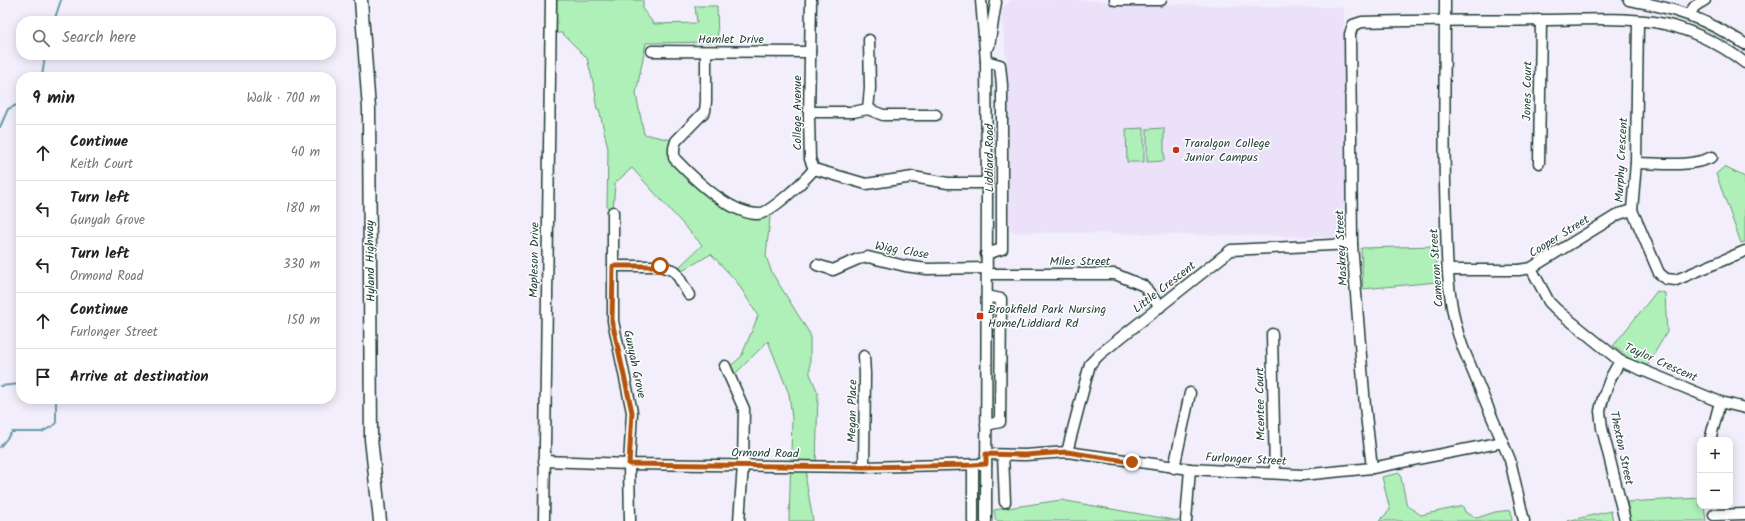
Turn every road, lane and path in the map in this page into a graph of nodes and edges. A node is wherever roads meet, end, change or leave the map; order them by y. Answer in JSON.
{"nodes":[{"id":1,"x":361,"y":0,"type":"edge"},
{"id":2,"x":551,"y":0,"type":"edge"},
{"id":3,"x":811,"y":0,"type":"edge"},
{"id":4,"x":980,"y":0,"type":"edge"},
{"id":5,"x":1115,"y":0,"type":"edge"},
{"id":6,"x":1161,"y":0,"type":"edge"},
{"id":7,"x":1445,"y":0,"type":"edge"},
{"id":8,"x":1629,"y":0,"type":"edge"},
{"id":9,"x":1705,"y":0,"type":"edge"},
{"id":10,"x":998,"y":1,"type":"edge"},
{"id":11,"x":1689,"y":14,"type":"junction"},
{"id":12,"x":1445,"y":20,"type":"junction"},
{"id":13,"x":1541,"y":20,"type":"junction"},
{"id":14,"x":1638,"y":21,"type":"junction"},
{"id":15,"x":869,"y":40,"type":"dead end"},
{"id":16,"x":1745,"y":44,"type":"edge"},
{"id":17,"x":652,"y":51,"type":"dead end"},
{"id":18,"x":706,"y":52,"type":"junction"},
{"id":19,"x":810,"y":52,"type":"junction"},
{"id":20,"x":986,"y":61,"type":"junction"},
{"id":21,"x":1745,"y":63,"type":"edge"},
{"id":22,"x":868,"y":109,"type":"junction"},
{"id":23,"x":809,"y":112,"type":"junction"},
{"id":24,"x":936,"y":114,"type":"dead end"},
{"id":25,"x":1712,"y":157,"type":"dead end"},
{"id":26,"x":1540,"y":163,"type":"dead end"},
{"id":27,"x":1636,"y":163,"type":"junction"},
{"id":28,"x":814,"y":170,"type":"junction"},
{"id":29,"x":988,"y":183,"type":"junction"},
{"id":30,"x":1632,"y":210,"type":"junction"},
{"id":31,"x":613,"y":212,"type":"dead end"},
{"id":32,"x":1352,"y":244,"type":"junction"},
{"id":33,"x":1745,"y":251,"type":"edge"},
{"id":34,"x":986,"y":254,"type":"junction"},
{"id":35,"x":817,"y":265,"type":"dead end"},
{"id":36,"x":613,"y":266,"type":"junction"},
{"id":37,"x":1531,"y":268,"type":"junction"},
{"id":38,"x":1448,"y":270,"type":"junction"},
{"id":39,"x":987,"y":271,"type":"junction"},
{"id":40,"x":689,"y":295,"type":"dead end"},
{"id":41,"x":987,"y":296,"type":"junction"},
{"id":42,"x":1160,"y":306,"type":"junction"},
{"id":43,"x":1272,"y":334,"type":"dead end"},
{"id":44,"x":864,"y":356,"type":"dead end"},
{"id":45,"x":1620,"y":361,"type":"junction"},
{"id":46,"x":725,"y":366,"type":"dead end"},
{"id":47,"x":1190,"y":393,"type":"dead end"},
{"id":48,"x":1720,"y":402,"type":"junction"},
{"id":49,"x":1745,"y":408,"type":"edge"},
{"id":50,"x":986,"y":425,"type":"junction"},
{"id":51,"x":1711,"y":437,"type":"edge"},
{"id":52,"x":1503,"y":442,"type":"junction"},
{"id":53,"x":1067,"y":452,"type":"junction"},
{"id":54,"x":1003,"y":456,"type":"junction"},
{"id":55,"x":986,"y":459,"type":"junction"},
{"id":56,"x":544,"y":461,"type":"junction"},
{"id":57,"x":629,"y":464,"type":"junction"},
{"id":58,"x":743,"y":465,"type":"junction"},
{"id":59,"x":973,"y":465,"type":"junction"},
{"id":60,"x":864,"y":467,"type":"junction"},
{"id":61,"x":1174,"y":468,"type":"junction"},
{"id":62,"x":1372,"y":468,"type":"junction"},
{"id":63,"x":1190,"y":470,"type":"junction"},
{"id":64,"x":1275,"y":473,"type":"junction"},
{"id":65,"x":1005,"y":502,"type":"dead end"},
{"id":66,"x":1714,"y":514,"type":"edge"},
{"id":67,"x":1745,"y":514,"type":"edge"},
{"id":68,"x":380,"y":521,"type":"edge"},
{"id":69,"x":544,"y":521,"type":"edge"},
{"id":70,"x":630,"y":521,"type":"edge"},
{"id":71,"x":740,"y":521,"type":"edge"},
{"id":72,"x":973,"y":521,"type":"edge"},
{"id":73,"x":986,"y":521,"type":"edge"},
{"id":74,"x":1186,"y":521,"type":"edge"},
{"id":75,"x":1524,"y":521,"type":"edge"},
{"id":76,"x":1624,"y":521,"type":"edge"}],
"edges":[{"from":1,"to":68,"type":"main road","name":"Hyland Highway"},
{"from":2,"to":56,"type":"street","name":"Mapleson Drive"},
{"from":3,"to":19,"type":"street","name":"College Avenue"},
{"from":4,"to":10,"type":"street"},
{"from":4,"to":20,"type":"street","name":"Liddiard Road"},
{"from":5,"to":6,"type":"street"},
{"from":7,"to":12,"type":"street","name":"Cameron Street"},
{"from":8,"to":11,"type":"street"},
{"from":9,"to":11,"type":"street"},
{"from":10,"to":20,"type":"street","name":"Liddiard Road"},
{"from":11,"to":16,"type":"street"},
{"from":12,"to":13,"type":"street"},
{"from":12,"to":32,"type":"street","name":"Maskrey Street"},
{"from":12,"to":38,"type":"street","name":"Cameron Street"},
{"from":13,"to":14,"type":"street"},
{"from":13,"to":26,"type":"street","name":"Jones Court"},
{"from":14,"to":21,"type":"street"},
{"from":14,"to":27,"type":"street","name":"Murphy Crescent"},
{"from":15,"to":22,"type":"street"},
{"from":17,"to":18,"type":"street","name":"Hamlet Drive"},
{"from":18,"to":19,"type":"street","name":"Hamlet Drive"},
{"from":18,"to":28,"type":"street"},
{"from":19,"to":23,"type":"street","name":"College Avenue"},
{"from":20,"to":29,"type":"street","name":"Liddiard Road"},
{"from":20,"to":34,"type":"street","name":"Liddiard Road"},
{"from":22,"to":23,"type":"street"},
{"from":22,"to":24,"type":"street"},
{"from":23,"to":28,"type":"street","name":"College Avenue"},
{"from":25,"to":27,"type":"street"},
{"from":27,"to":30,"type":"street","name":"Murphy Crescent"},
{"from":28,"to":29,"type":"street"},
{"from":29,"to":34,"type":"street","name":"Liddiard Road"},
{"from":30,"to":33,"type":"street","name":"Murphy Crescent"},
{"from":30,"to":37,"type":"street","name":"Cooper Street"},
{"from":31,"to":36,"type":"street","name":"Gunyah Grove"},
{"from":32,"to":42,"type":"street","name":"Little Crescent"},
{"from":32,"to":62,"type":"street","name":"Maskrey Street"},
{"from":34,"to":39,"type":"street","name":"Liddiard Road"},
{"from":35,"to":39,"type":"street","name":"Wigg Close"},
{"from":36,"to":40,"type":"street"},
{"from":36,"to":57,"type":"street","name":"Gunyah Grove"},
{"from":37,"to":38,"type":"street","name":"Cooper Street"},
{"from":37,"to":45,"type":"street","name":"Taylor Crescent"},
{"from":38,"to":52,"type":"street","name":"Cameron Street"},
{"from":39,"to":41,"type":"street","name":"Liddiard Road"},
{"from":39,"to":42,"type":"street","name":"Miles Street"},
{"from":41,"to":50,"type":"street","name":"Liddiard Road"},
{"from":41,"to":50,"type":"street"},
{"from":42,"to":53,"type":"street","name":"Little Crescent"},
{"from":43,"to":64,"type":"street","name":"Mcentee Court"},
{"from":44,"to":60,"type":"street","name":"Megan Place"},
{"from":45,"to":48,"type":"street","name":"Taylor Crescent"},
{"from":45,"to":76,"type":"street","name":"Thexton Street"},
{"from":46,"to":58,"type":"street"},
{"from":47,"to":61,"type":"street"},
{"from":48,"to":49,"type":"street","name":"Taylor Crescent"},
{"from":48,"to":51,"type":"street"},
{"from":50,"to":55,"type":"street","name":"Liddiard Road"},
{"from":52,"to":62,"type":"street","name":"Furlonger Street"},
{"from":52,"to":75,"type":"street","name":"Cameron Street"},
{"from":53,"to":54,"type":"street","name":"Furlonger Street"},
{"from":53,"to":61,"type":"street","name":"Furlonger Street"},
{"from":54,"to":55,"type":"street","name":"Furlonger Street"},
{"from":54,"to":65,"type":"street"},
{"from":55,"to":59,"type":"street","name":"Ormond Road"},
{"from":55,"to":73,"type":"street","name":"Liddiard Road"},
{"from":56,"to":57,"type":"street","name":"Ormond Road"},
{"from":56,"to":69,"type":"street","name":"Mapleson Drive"},
{"from":57,"to":58,"type":"street","name":"Ormond Road"},
{"from":57,"to":70,"type":"street","name":"Gunyah Grove"},
{"from":58,"to":60,"type":"street","name":"Ormond Road"},
{"from":58,"to":71,"type":"street"},
{"from":59,"to":60,"type":"street","name":"Ormond Road"},
{"from":59,"to":72,"type":"street"},
{"from":61,"to":63,"type":"street","name":"Furlonger Street"},
{"from":62,"to":64,"type":"street","name":"Furlonger Street"},
{"from":63,"to":64,"type":"street","name":"Furlonger Street"},
{"from":63,"to":74,"type":"street"},
{"from":66,"to":67,"type":"street"}]}
